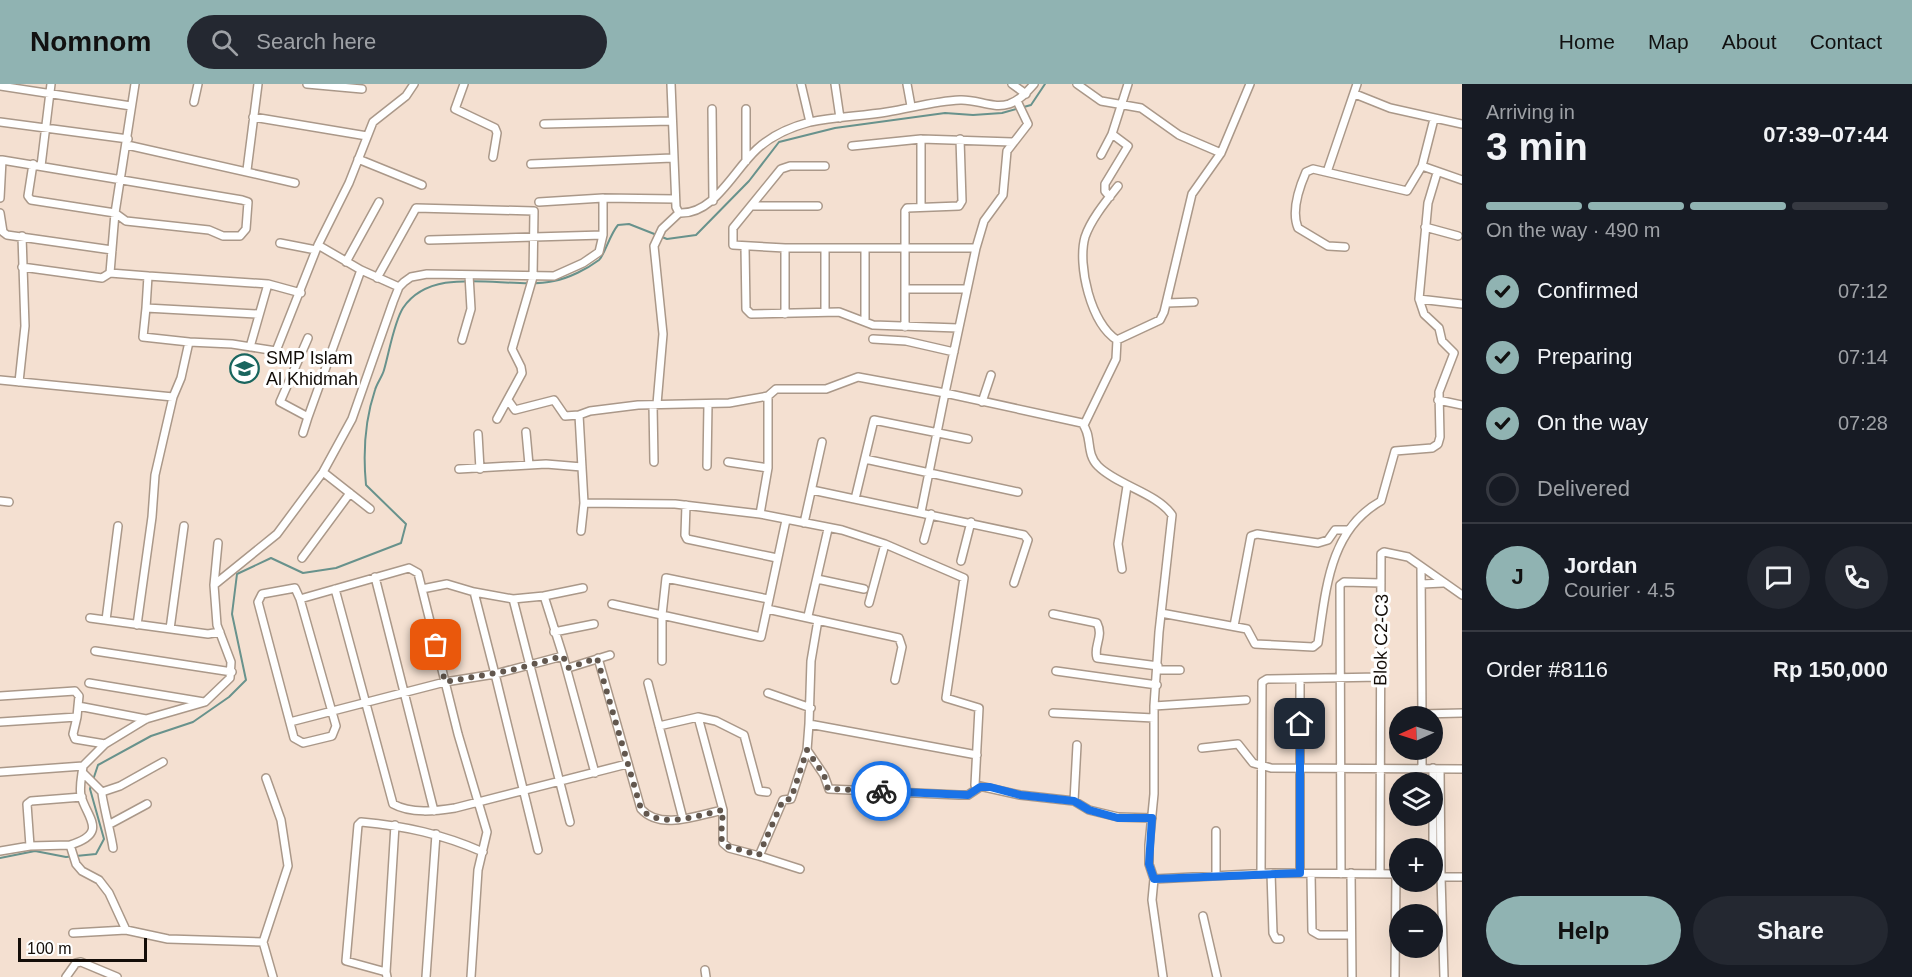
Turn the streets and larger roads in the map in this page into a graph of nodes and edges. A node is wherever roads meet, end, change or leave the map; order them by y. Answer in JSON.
{"nodes":[{"id":1,"x":51,"y":84,"type":"edge"},
{"id":2,"x":135,"y":84,"type":"edge"},
{"id":3,"x":198,"y":84,"type":"edge"},
{"id":4,"x":258,"y":84,"type":"edge"},
{"id":5,"x":306,"y":84,"type":"edge"},
{"id":6,"x":414,"y":84,"type":"edge"},
{"id":7,"x":464,"y":84,"type":"edge"},
{"id":8,"x":671,"y":84,"type":"edge"},
{"id":9,"x":801,"y":84,"type":"edge"},
{"id":10,"x":835,"y":84,"type":"edge"},
{"id":11,"x":907,"y":84,"type":"edge"},
{"id":12,"x":1012,"y":84,"type":"edge"},
{"id":13,"x":1034,"y":84,"type":"edge"},
{"id":14,"x":1077,"y":84,"type":"edge"},
{"id":15,"x":1128,"y":84,"type":"edge"},
{"id":16,"x":1250,"y":84,"type":"edge"},
{"id":17,"x":1357,"y":84,"type":"edge"},
{"id":18,"x":0,"y":86,"type":"edge"},
{"id":19,"x":362,"y":90,"type":"dead end"},
{"id":20,"x":50,"y":92,"type":"junction"},
{"id":21,"x":1026,"y":94,"type":"junction"},
{"id":22,"x":1355,"y":94,"type":"junction"},
{"id":23,"x":194,"y":102,"type":"dead end"},
{"id":24,"x":1019,"y":103,"type":"junction"},
{"id":25,"x":131,"y":106,"type":"junction"},
{"id":26,"x":911,"y":106,"type":"junction"},
{"id":27,"x":1120,"y":106,"type":"junction"},
{"id":28,"x":712,"y":109,"type":"dead end"},
{"id":29,"x":746,"y":109,"type":"dead end"},
{"id":30,"x":254,"y":117,"type":"junction"},
{"id":31,"x":840,"y":118,"type":"junction"},
{"id":32,"x":1434,"y":119,"type":"junction"},
{"id":33,"x":671,"y":121,"type":"junction"},
{"id":34,"x":0,"y":122,"type":"edge"},
{"id":35,"x":810,"y":122,"type":"junction"},
{"id":36,"x":544,"y":124,"type":"dead end"},
{"id":37,"x":1462,"y":124,"type":"edge"},
{"id":38,"x":45,"y":127,"type":"junction"},
{"id":39,"x":1112,"y":134,"type":"junction"},
{"id":40,"x":367,"y":136,"type":"junction"},
{"id":41,"x":921,"y":139,"type":"junction"},
{"id":42,"x":960,"y":139,"type":"junction"},
{"id":43,"x":128,"y":142,"type":"junction"},
{"id":44,"x":1012,"y":142,"type":"junction"},
{"id":45,"x":852,"y":146,"type":"dead end"},
{"id":46,"x":1221,"y":153,"type":"junction"},
{"id":47,"x":1101,"y":155,"type":"dead end"},
{"id":48,"x":493,"y":157,"type":"dead end"},
{"id":49,"x":672,"y":158,"type":"junction"},
{"id":50,"x":358,"y":159,"type":"junction"},
{"id":51,"x":1,"y":160,"type":"edge"},
{"id":52,"x":746,"y":161,"type":"junction"},
{"id":53,"x":33,"y":164,"type":"junction"},
{"id":54,"x":531,"y":164,"type":"dead end"},
{"id":55,"x":41,"y":166,"type":"junction"},
{"id":56,"x":825,"y":166,"type":"dead end"},
{"id":57,"x":1422,"y":166,"type":"junction"},
{"id":58,"x":247,"y":171,"type":"junction"},
{"id":59,"x":1327,"y":172,"type":"junction"},
{"id":60,"x":1437,"y":172,"type":"junction"},
{"id":61,"x":120,"y":180,"type":"junction"},
{"id":62,"x":1462,"y":180,"type":"edge"},
{"id":63,"x":295,"y":183,"type":"dead end"},
{"id":64,"x":422,"y":185,"type":"dead end"},
{"id":65,"x":1118,"y":186,"type":"dead end"},
{"id":66,"x":1110,"y":197,"type":"junction"},
{"id":67,"x":0,"y":198,"type":"edge"},
{"id":68,"x":603,"y":198,"type":"junction"},
{"id":69,"x":675,"y":199,"type":"junction"},
{"id":70,"x":713,"y":201,"type":"junction"},
{"id":71,"x":379,"y":202,"type":"dead end"},
{"id":72,"x":539,"y":202,"type":"dead end"},
{"id":73,"x":753,"y":206,"type":"junction"},
{"id":74,"x":818,"y":206,"type":"dead end"},
{"id":75,"x":921,"y":207,"type":"junction"},
{"id":76,"x":0,"y":213,"type":"edge"},
{"id":77,"x":115,"y":213,"type":"junction"},
{"id":78,"x":679,"y":213,"type":"junction"},
{"id":79,"x":1425,"y":227,"type":"junction"},
{"id":80,"x":603,"y":235,"type":"junction"},
{"id":81,"x":22,"y":236,"type":"junction"},
{"id":82,"x":1458,"y":236,"type":"dead end"},
{"id":83,"x":536,"y":239,"type":"junction"},
{"id":84,"x":429,"y":240,"type":"dead end"},
{"id":85,"x":280,"y":243,"type":"dead end"},
{"id":86,"x":745,"y":247,"type":"junction"},
{"id":87,"x":1345,"y":247,"type":"dead end"},
{"id":88,"x":317,"y":248,"type":"junction"},
{"id":89,"x":785,"y":248,"type":"junction"},
{"id":90,"x":825,"y":248,"type":"junction"},
{"id":91,"x":865,"y":248,"type":"junction"},
{"id":92,"x":906,"y":248,"type":"junction"},
{"id":93,"x":976,"y":248,"type":"junction"},
{"id":94,"x":112,"y":250,"type":"junction"},
{"id":95,"x":346,"y":262,"type":"junction"},
{"id":96,"x":22,"y":267,"type":"junction"},
{"id":97,"x":361,"y":270,"type":"junction"},
{"id":98,"x":110,"y":273,"type":"junction"},
{"id":99,"x":148,"y":276,"type":"junction"},
{"id":100,"x":469,"y":277,"type":"junction"},
{"id":101,"x":377,"y":278,"type":"junction"},
{"id":102,"x":533,"y":278,"type":"junction"},
{"id":103,"x":268,"y":284,"type":"junction"},
{"id":104,"x":399,"y":287,"type":"junction"},
{"id":105,"x":906,"y":289,"type":"junction"},
{"id":106,"x":966,"y":289,"type":"junction"},
{"id":107,"x":301,"y":293,"type":"junction"},
{"id":108,"x":1419,"y":300,"type":"junction"},
{"id":109,"x":1194,"y":302,"type":"dead end"},
{"id":110,"x":1167,"y":303,"type":"junction"},
{"id":111,"x":1462,"y":304,"type":"edge"},
{"id":112,"x":146,"y":308,"type":"junction"},
{"id":113,"x":825,"y":311,"type":"junction"},
{"id":114,"x":258,"y":314,"type":"junction"},
{"id":115,"x":785,"y":314,"type":"junction"},
{"id":116,"x":865,"y":321,"type":"junction"},
{"id":117,"x":905,"y":327,"type":"junction"},
{"id":118,"x":958,"y":328,"type":"junction"},
{"id":119,"x":308,"y":338,"type":"dead end"},
{"id":120,"x":1115,"y":338,"type":"junction"},
{"id":121,"x":873,"y":339,"type":"dead end"},
{"id":122,"x":462,"y":340,"type":"dead end"},
{"id":123,"x":189,"y":342,"type":"junction"},
{"id":124,"x":250,"y":347,"type":"junction"},
{"id":125,"x":954,"y":352,"type":"junction"},
{"id":126,"x":991,"y":375,"type":"dead end"},
{"id":127,"x":0,"y":380,"type":"edge"},
{"id":128,"x":19,"y":382,"type":"junction"},
{"id":129,"x":945,"y":393,"type":"junction"},
{"id":130,"x":768,"y":396,"type":"junction"},
{"id":131,"x":173,"y":397,"type":"junction"},
{"id":132,"x":508,"y":400,"type":"junction"},
{"id":133,"x":1438,"y":400,"type":"junction"},
{"id":134,"x":982,"y":402,"type":"junction"},
{"id":135,"x":655,"y":404,"type":"junction"},
{"id":136,"x":708,"y":404,"type":"junction"},
{"id":137,"x":1462,"y":405,"type":"edge"},
{"id":138,"x":579,"y":415,"type":"junction"},
{"id":139,"x":308,"y":417,"type":"junction"},
{"id":140,"x":497,"y":418,"type":"dead end"},
{"id":141,"x":1080,"y":423,"type":"junction"},
{"id":142,"x":526,"y":432,"type":"dead end"},
{"id":143,"x":936,"y":432,"type":"junction"},
{"id":144,"x":303,"y":433,"type":"dead end"},
{"id":145,"x":478,"y":434,"type":"dead end"},
{"id":146,"x":968,"y":439,"type":"dead end"},
{"id":147,"x":822,"y":442,"type":"dead end"},
{"id":148,"x":865,"y":459,"type":"junction"},
{"id":149,"x":654,"y":462,"type":"dead end"},
{"id":150,"x":728,"y":462,"type":"dead end"},
{"id":151,"x":529,"y":465,"type":"junction"},
{"id":152,"x":707,"y":466,"type":"dead end"},
{"id":153,"x":582,"y":467,"type":"junction"},
{"id":154,"x":768,"y":468,"type":"junction"},
{"id":155,"x":459,"y":469,"type":"dead end"},
{"id":156,"x":480,"y":469,"type":"junction"},
{"id":157,"x":323,"y":472,"type":"junction"},
{"id":158,"x":930,"y":472,"type":"junction"},
{"id":159,"x":1127,"y":486,"type":"junction"},
{"id":160,"x":812,"y":490,"type":"junction"},
{"id":161,"x":1018,"y":492,"type":"dead end"},
{"id":162,"x":350,"y":494,"type":"junction"},
{"id":163,"x":855,"y":499,"type":"junction"},
{"id":164,"x":0,"y":501,"type":"edge"},
{"id":165,"x":9,"y":502,"type":"dead end"},
{"id":166,"x":584,"y":503,"type":"junction"},
{"id":167,"x":686,"y":505,"type":"junction"},
{"id":168,"x":370,"y":509,"type":"dead end"},
{"id":169,"x":921,"y":512,"type":"junction"},
{"id":170,"x":760,"y":514,"type":"junction"},
{"id":171,"x":931,"y":514,"type":"junction"},
{"id":172,"x":786,"y":520,"type":"junction"},
{"id":173,"x":971,"y":522,"type":"junction"},
{"id":174,"x":804,"y":523,"type":"junction"},
{"id":175,"x":118,"y":526,"type":"dead end"},
{"id":176,"x":184,"y":526,"type":"dead end"},
{"id":177,"x":828,"y":529,"type":"junction"},
{"id":178,"x":581,"y":531,"type":"dead end"},
{"id":179,"x":1347,"y":531,"type":"junction"},
{"id":180,"x":924,"y":540,"type":"dead end"},
{"id":181,"x":218,"y":543,"type":"dead end"},
{"id":182,"x":885,"y":544,"type":"junction"},
{"id":183,"x":302,"y":558,"type":"dead end"},
{"id":184,"x":777,"y":558,"type":"junction"},
{"id":185,"x":961,"y":561,"type":"dead end"},
{"id":186,"x":1421,"y":567,"type":"junction"},
{"id":187,"x":1122,"y":569,"type":"dead end"},
{"id":188,"x":375,"y":577,"type":"junction"},
{"id":189,"x":817,"y":579,"type":"junction"},
{"id":190,"x":1014,"y":583,"type":"dead end"},
{"id":191,"x":1382,"y":583,"type":"junction"},
{"id":192,"x":1443,"y":583,"type":"junction"},
{"id":193,"x":1422,"y":584,"type":"junction"},
{"id":194,"x":214,"y":585,"type":"junction"},
{"id":195,"x":583,"y":588,"type":"dead end"},
{"id":196,"x":335,"y":589,"type":"junction"},
{"id":197,"x":422,"y":589,"type":"junction"},
{"id":198,"x":864,"y":589,"type":"dead end"},
{"id":199,"x":474,"y":592,"type":"junction"},
{"id":200,"x":1462,"y":595,"type":"edge"},
{"id":201,"x":544,"y":596,"type":"junction"},
{"id":202,"x":300,"y":599,"type":"junction"},
{"id":203,"x":513,"y":599,"type":"junction"},
{"id":204,"x":768,"y":599,"type":"junction"},
{"id":205,"x":869,"y":603,"type":"dead end"},
{"id":206,"x":612,"y":604,"type":"dead end"},
{"id":207,"x":767,"y":609,"type":"junction"},
{"id":208,"x":1161,"y":613,"type":"junction"},
{"id":209,"x":1053,"y":614,"type":"dead end"},
{"id":210,"x":662,"y":615,"type":"junction"},
{"id":211,"x":808,"y":616,"type":"junction"},
{"id":212,"x":90,"y":618,"type":"dead end"},
{"id":213,"x":106,"y":620,"type":"junction"},
{"id":214,"x":818,"y":620,"type":"junction"},
{"id":215,"x":594,"y":624,"type":"dead end"},
{"id":216,"x":137,"y":625,"type":"junction"},
{"id":217,"x":1234,"y":626,"type":"junction"},
{"id":218,"x":170,"y":629,"type":"junction"},
{"id":219,"x":220,"y":632,"type":"junction"},
{"id":220,"x":554,"y":632,"type":"junction"},
{"id":221,"x":95,"y":651,"type":"dead end"},
{"id":222,"x":610,"y":655,"type":"dead end"},
{"id":223,"x":563,"y":656,"type":"junction"},
{"id":224,"x":597,"y":658,"type":"junction"},
{"id":225,"x":662,"y":661,"type":"dead end"},
{"id":226,"x":530,"y":666,"type":"junction"},
{"id":227,"x":568,"y":668,"type":"junction"},
{"id":228,"x":1158,"y":668,"type":"junction"},
{"id":229,"x":1180,"y":670,"type":"dead end"},
{"id":230,"x":232,"y":672,"type":"junction"},
{"id":231,"x":1056,"y":672,"type":"dead end"},
{"id":232,"x":495,"y":674,"type":"junction"},
{"id":233,"x":1341,"y":676,"type":"junction"},
{"id":234,"x":1380,"y":677,"type":"junction"},
{"id":235,"x":1300,"y":679,"type":"junction"},
{"id":236,"x":895,"y":680,"type":"dead end"},
{"id":237,"x":445,"y":682,"type":"junction"},
{"id":238,"x":88,"y":683,"type":"dead end"},
{"id":239,"x":648,"y":683,"type":"dead end"},
{"id":240,"x":1157,"y":685,"type":"junction"},
{"id":241,"x":768,"y":693,"type":"dead end"},
{"id":242,"x":404,"y":694,"type":"junction"},
{"id":243,"x":0,"y":696,"type":"edge"},
{"id":244,"x":1246,"y":700,"type":"dead end"},
{"id":245,"x":205,"y":702,"type":"junction"},
{"id":246,"x":365,"y":705,"type":"junction"},
{"id":247,"x":78,"y":706,"type":"junction"},
{"id":248,"x":1154,"y":706,"type":"junction"},
{"id":249,"x":1422,"y":706,"type":"edge"},
{"id":250,"x":811,"y":708,"type":"junction"},
{"id":251,"x":332,"y":712,"type":"junction"},
{"id":252,"x":1053,"y":713,"type":"dead end"},
{"id":253,"x":1462,"y":713,"type":"edge"},
{"id":254,"x":1443,"y":714,"type":"edge"},
{"id":255,"x":76,"y":717,"type":"junction"},
{"id":256,"x":698,"y":717,"type":"junction"},
{"id":257,"x":1154,"y":718,"type":"junction"},
{"id":258,"x":146,"y":719,"type":"junction"},
{"id":259,"x":0,"y":722,"type":"edge"},
{"id":260,"x":290,"y":722,"type":"junction"},
{"id":261,"x":809,"y":724,"type":"junction"},
{"id":262,"x":659,"y":726,"type":"junction"},
{"id":263,"x":105,"y":744,"type":"junction"},
{"id":264,"x":1077,"y":745,"type":"dead end"},
{"id":265,"x":1202,"y":748,"type":"dead end"},
{"id":266,"x":807,"y":750,"type":"junction"},
{"id":267,"x":976,"y":755,"type":"junction"},
{"id":268,"x":1422,"y":760,"type":"edge"},
{"id":269,"x":163,"y":762,"type":"dead end"},
{"id":270,"x":627,"y":764,"type":"junction"},
{"id":271,"x":1261,"y":767,"type":"junction"},
{"id":272,"x":1301,"y":768,"type":"junction"},
{"id":273,"x":1341,"y":768,"type":"junction"},
{"id":274,"x":1422,"y":769,"type":"junction"},
{"id":275,"x":1436,"y":769,"type":"junction"},
{"id":276,"x":1462,"y":769,"type":"edge"},
{"id":277,"x":83,"y":770,"type":"junction"},
{"id":278,"x":1380,"y":770,"type":"junction"},
{"id":279,"x":0,"y":772,"type":"edge"},
{"id":280,"x":596,"y":772,"type":"junction"},
{"id":281,"x":266,"y":778,"type":"dead end"},
{"id":282,"x":561,"y":781,"type":"junction"},
{"id":283,"x":980,"y":787,"type":"junction"},
{"id":284,"x":524,"y":790,"type":"junction"},
{"id":285,"x":102,"y":792,"type":"junction"},
{"id":286,"x":767,"y":792,"type":"dead end"},
{"id":287,"x":82,"y":797,"type":"junction"},
{"id":288,"x":1074,"y":801,"type":"junction"},
{"id":289,"x":477,"y":803,"type":"junction"},
{"id":290,"x":147,"y":804,"type":"dead end"},
{"id":291,"x":723,"y":810,"type":"junction"},
{"id":292,"x":434,"y":811,"type":"junction"},
{"id":293,"x":1152,"y":818,"type":"junction"},
{"id":294,"x":683,"y":819,"type":"junction"},
{"id":295,"x":570,"y":822,"type":"dead end"},
{"id":296,"x":110,"y":824,"type":"junction"},
{"id":297,"x":395,"y":825,"type":"junction"},
{"id":298,"x":1216,"y":831,"type":"dead end"},
{"id":299,"x":436,"y":834,"type":"junction"},
{"id":300,"x":1434,"y":838,"type":"edge"},
{"id":301,"x":1439,"y":838,"type":"edge"},
{"id":302,"x":30,"y":846,"type":"junction"},
{"id":303,"x":71,"y":848,"type":"junction"},
{"id":304,"x":113,"y":848,"type":"dead end"},
{"id":305,"x":483,"y":849,"type":"junction"},
{"id":306,"x":538,"y":850,"type":"dead end"},
{"id":307,"x":0,"y":851,"type":"edge"},
{"id":308,"x":759,"y":855,"type":"junction"},
{"id":309,"x":800,"y":869,"type":"dead end"},
{"id":310,"x":1270,"y":873,"type":"junction"},
{"id":311,"x":1300,"y":873,"type":"junction"},
{"id":312,"x":1351,"y":873,"type":"junction"},
{"id":313,"x":1380,"y":873,"type":"junction"},
{"id":314,"x":1261,"y":874,"type":"junction"},
{"id":315,"x":1311,"y":874,"type":"junction"},
{"id":316,"x":1341,"y":874,"type":"junction"},
{"id":317,"x":1389,"y":874,"type":"edge"},
{"id":318,"x":1216,"y":876,"type":"junction"},
{"id":319,"x":1443,"y":877,"type":"edge"},
{"id":320,"x":1462,"y":877,"type":"edge"},
{"id":321,"x":1154,"y":879,"type":"junction"},
{"id":322,"x":1397,"y":892,"type":"edge"},
{"id":323,"x":1441,"y":892,"type":"edge"},
{"id":324,"x":1203,"y":916,"type":"dead end"},
{"id":325,"x":126,"y":930,"type":"junction"},
{"id":326,"x":73,"y":933,"type":"dead end"},
{"id":327,"x":1351,"y":935,"type":"junction"},
{"id":328,"x":1280,"y":939,"type":"dead end"},
{"id":329,"x":263,"y":942,"type":"junction"},
{"id":330,"x":386,"y":974,"type":"edge"},
{"id":331,"x":66,"y":977,"type":"edge"},
{"id":332,"x":117,"y":977,"type":"edge"},
{"id":333,"x":273,"y":977,"type":"edge"},
{"id":334,"x":426,"y":977,"type":"edge"},
{"id":335,"x":471,"y":977,"type":"edge"},
{"id":336,"x":1163,"y":977,"type":"edge"},
{"id":337,"x":1217,"y":977,"type":"edge"},
{"id":338,"x":1352,"y":977,"type":"edge"},
{"id":339,"x":1395,"y":977,"type":"edge"},
{"id":340,"x":1444,"y":977,"type":"edge"}],
"edges":[{"from":1,"to":20,"type":"street"},
{"from":2,"to":25,"type":"street"},
{"from":3,"to":23,"type":"street"},
{"from":4,"to":30,"type":"street"},
{"from":5,"to":19,"type":"street"},
{"from":6,"to":40,"type":"street"},
{"from":7,"to":48,"type":"street"},
{"from":8,"to":33,"type":"street"},
{"from":9,"to":35,"type":"street"},
{"from":10,"to":31,"type":"street"},
{"from":11,"to":26,"type":"street"},
{"from":12,"to":21,"type":"street"},
{"from":13,"to":21,"type":"street"},
{"from":14,"to":27,"type":"street"},
{"from":15,"to":27,"type":"street"},
{"from":16,"to":46,"type":"street"},
{"from":17,"to":22,"type":"street"},
{"from":18,"to":20,"type":"street"},
{"from":20,"to":25,"type":"street"},
{"from":20,"to":38,"type":"street"},
{"from":21,"to":24,"type":"street"},
{"from":22,"to":32,"type":"street"},
{"from":22,"to":59,"type":"street"},
{"from":24,"to":26,"type":"street"},
{"from":24,"to":44,"type":"street"},
{"from":25,"to":43,"type":"street"},
{"from":26,"to":31,"type":"street"},
{"from":27,"to":39,"type":"street"},
{"from":27,"to":46,"type":"street"},
{"from":28,"to":70,"type":"street"},
{"from":29,"to":52,"type":"street"},
{"from":30,"to":40,"type":"street"},
{"from":30,"to":58,"type":"street"},
{"from":31,"to":35,"type":"street"},
{"from":32,"to":37,"type":"street"},
{"from":32,"to":57,"type":"street"},
{"from":33,"to":36,"type":"street"},
{"from":33,"to":49,"type":"street"},
{"from":34,"to":38,"type":"street"},
{"from":35,"to":52,"type":"street"},
{"from":38,"to":43,"type":"street"},
{"from":38,"to":55,"type":"street"},
{"from":39,"to":47,"type":"street"},
{"from":39,"to":66,"type":"street"},
{"from":40,"to":50,"type":"street"},
{"from":41,"to":42,"type":"street"},
{"from":41,"to":45,"type":"street"},
{"from":41,"to":75,"type":"street"},
{"from":42,"to":44,"type":"street"},
{"from":42,"to":75,"type":"street"},
{"from":43,"to":58,"type":"street"},
{"from":43,"to":61,"type":"street"},
{"from":44,"to":93,"type":"street"},
{"from":46,"to":110,"type":"street"},
{"from":49,"to":54,"type":"street"},
{"from":49,"to":69,"type":"street"},
{"from":50,"to":64,"type":"street"},
{"from":50,"to":88,"type":"street"},
{"from":51,"to":53,"type":"street"},
{"from":51,"to":67,"type":"street"},
{"from":52,"to":70,"type":"street"},
{"from":53,"to":55,"type":"street"},
{"from":53,"to":77,"type":"street"},
{"from":55,"to":61,"type":"street"},
{"from":56,"to":73,"type":"street"},
{"from":57,"to":59,"type":"street"},
{"from":57,"to":60,"type":"street"},
{"from":58,"to":63,"type":"street"},
{"from":59,"to":87,"type":"street"},
{"from":60,"to":62,"type":"street"},
{"from":60,"to":79,"type":"street"},
{"from":61,"to":77,"type":"street"},
{"from":61,"to":77,"type":"street"},
{"from":65,"to":66,"type":"street"},
{"from":66,"to":120,"type":"street"},
{"from":68,"to":69,"type":"street"},
{"from":68,"to":72,"type":"street"},
{"from":68,"to":80,"type":"street"},
{"from":69,"to":78,"type":"street"},
{"from":70,"to":78,"type":"street"},
{"from":71,"to":95,"type":"street"},
{"from":73,"to":74,"type":"street"},
{"from":73,"to":86,"type":"street"},
{"from":75,"to":92,"type":"street"},
{"from":76,"to":81,"type":"street"},
{"from":77,"to":94,"type":"street"},
{"from":78,"to":135,"type":"street"},
{"from":79,"to":82,"type":"street"},
{"from":79,"to":108,"type":"street"},
{"from":80,"to":83,"type":"street"},
{"from":80,"to":102,"type":"street"},
{"from":81,"to":94,"type":"street"},
{"from":81,"to":96,"type":"street"},
{"from":83,"to":84,"type":"street"},
{"from":83,"to":101,"type":"street"},
{"from":83,"to":102,"type":"street"},
{"from":85,"to":88,"type":"street"},
{"from":86,"to":89,"type":"street"},
{"from":86,"to":115,"type":"street"},
{"from":88,"to":95,"type":"street"},
{"from":88,"to":107,"type":"street"},
{"from":89,"to":90,"type":"street"},
{"from":89,"to":115,"type":"street"},
{"from":90,"to":91,"type":"street"},
{"from":90,"to":113,"type":"street"},
{"from":91,"to":92,"type":"street"},
{"from":91,"to":116,"type":"street"},
{"from":92,"to":93,"type":"street"},
{"from":92,"to":105,"type":"street"},
{"from":93,"to":106,"type":"street"},
{"from":94,"to":98,"type":"street"},
{"from":95,"to":97,"type":"street"},
{"from":96,"to":98,"type":"street"},
{"from":96,"to":128,"type":"street"},
{"from":97,"to":101,"type":"street"},
{"from":97,"to":139,"type":"street"},
{"from":98,"to":99,"type":"street"},
{"from":99,"to":103,"type":"street"},
{"from":99,"to":112,"type":"street"},
{"from":100,"to":102,"type":"street"},
{"from":100,"to":104,"type":"street"},
{"from":100,"to":122,"type":"street"},
{"from":101,"to":104,"type":"street"},
{"from":102,"to":132,"type":"street"},
{"from":103,"to":107,"type":"street"},
{"from":103,"to":114,"type":"street"},
{"from":104,"to":157,"type":"street"},
{"from":105,"to":106,"type":"street"},
{"from":105,"to":117,"type":"street"},
{"from":106,"to":118,"type":"street"},
{"from":107,"to":124,"type":"street"},
{"from":108,"to":111,"type":"street"},
{"from":108,"to":133,"type":"street"},
{"from":109,"to":110,"type":"street"},
{"from":110,"to":120,"type":"street"},
{"from":112,"to":114,"type":"street"},
{"from":112,"to":123,"type":"street"},
{"from":113,"to":115,"type":"street"},
{"from":113,"to":116,"type":"street"},
{"from":114,"to":124,"type":"street"},
{"from":116,"to":117,"type":"street"},
{"from":117,"to":118,"type":"street"},
{"from":118,"to":125,"type":"street"},
{"from":119,"to":139,"type":"street"},
{"from":120,"to":141,"type":"street"},
{"from":121,"to":125,"type":"street"},
{"from":123,"to":124,"type":"street"},
{"from":123,"to":131,"type":"street"},
{"from":125,"to":129,"type":"street"},
{"from":126,"to":134,"type":"street"},
{"from":127,"to":128,"type":"street"},
{"from":128,"to":131,"type":"street"},
{"from":129,"to":130,"type":"street"},
{"from":129,"to":134,"type":"street"},
{"from":129,"to":143,"type":"street"},
{"from":130,"to":136,"type":"street"},
{"from":130,"to":154,"type":"street"},
{"from":131,"to":216,"type":"street"},
{"from":132,"to":138,"type":"street"},
{"from":132,"to":140,"type":"street"},
{"from":133,"to":137,"type":"street"},
{"from":133,"to":179,"type":"street"},
{"from":134,"to":141,"type":"street"},
{"from":135,"to":136,"type":"street"},
{"from":135,"to":138,"type":"street"},
{"from":135,"to":149,"type":"street"},
{"from":136,"to":152,"type":"street"},
{"from":138,"to":153,"type":"street"},
{"from":139,"to":144,"type":"street"},
{"from":141,"to":159,"type":"street"},
{"from":142,"to":151,"type":"street"},
{"from":143,"to":146,"type":"street"},
{"from":143,"to":148,"type":"street"},
{"from":143,"to":158,"type":"street"},
{"from":145,"to":156,"type":"street"},
{"from":147,"to":160,"type":"street"},
{"from":148,"to":158,"type":"street"},
{"from":148,"to":163,"type":"street"},
{"from":150,"to":154,"type":"street"},
{"from":151,"to":153,"type":"street"},
{"from":151,"to":156,"type":"street"},
{"from":153,"to":166,"type":"street"},
{"from":154,"to":170,"type":"street"},
{"from":155,"to":156,"type":"street"},
{"from":157,"to":162,"type":"street"},
{"from":157,"to":194,"type":"street"},
{"from":158,"to":161,"type":"street"},
{"from":158,"to":169,"type":"street"},
{"from":159,"to":187,"type":"street"},
{"from":159,"to":208,"type":"street"},
{"from":160,"to":163,"type":"street"},
{"from":160,"to":174,"type":"street"},
{"from":162,"to":168,"type":"street"},
{"from":162,"to":183,"type":"street"},
{"from":163,"to":169,"type":"street"},
{"from":164,"to":165,"type":"street"},
{"from":166,"to":167,"type":"street"},
{"from":166,"to":178,"type":"street"},
{"from":167,"to":170,"type":"street"},
{"from":167,"to":184,"type":"street"},
{"from":169,"to":171,"type":"street"},
{"from":170,"to":172,"type":"street"},
{"from":171,"to":173,"type":"street"},
{"from":171,"to":180,"type":"street"},
{"from":172,"to":174,"type":"street"},
{"from":172,"to":184,"type":"street"},
{"from":173,"to":185,"type":"street"},
{"from":173,"to":190,"type":"street"},
{"from":174,"to":177,"type":"street"},
{"from":175,"to":213,"type":"street"},
{"from":176,"to":218,"type":"street"},
{"from":177,"to":182,"type":"street"},
{"from":177,"to":189,"type":"street"},
{"from":179,"to":217,"type":"street"},
{"from":179,"to":217,"type":"street"},
{"from":181,"to":194,"type":"street"},
{"from":182,"to":205,"type":"street"},
{"from":182,"to":267,"type":"street"},
{"from":184,"to":204,"type":"street"},
{"from":186,"to":191,"type":"street","name":"Blok C2-C3"},
{"from":186,"to":192,"type":"street"},
{"from":186,"to":193,"type":"street"},
{"from":188,"to":196,"type":"street"},
{"from":188,"to":197,"type":"street"},
{"from":188,"to":242,"type":"street"},
{"from":189,"to":198,"type":"street"},
{"from":189,"to":211,"type":"street"},
{"from":191,"to":233,"type":"street"},
{"from":191,"to":234,"type":"street","name":"Blok C2-C3"},
{"from":192,"to":193,"type":"street"},
{"from":192,"to":200,"type":"street"},
{"from":193,"to":249,"type":"street"},
{"from":194,"to":219,"type":"street"},
{"from":195,"to":201,"type":"street"},
{"from":196,"to":202,"type":"street"},
{"from":196,"to":246,"type":"street"},
{"from":197,"to":199,"type":"street"},
{"from":197,"to":237,"type":"street"},
{"from":199,"to":203,"type":"street"},
{"from":199,"to":232,"type":"street"},
{"from":201,"to":203,"type":"street"},
{"from":201,"to":220,"type":"street"},
{"from":202,"to":251,"type":"street"},
{"from":202,"to":260,"type":"street"},
{"from":203,"to":226,"type":"street"},
{"from":204,"to":207,"type":"street"},
{"from":204,"to":210,"type":"street"},
{"from":206,"to":210,"type":"street"},
{"from":207,"to":210,"type":"street"},
{"from":207,"to":211,"type":"street"},
{"from":208,"to":217,"type":"street"},
{"from":208,"to":228,"type":"street"},
{"from":209,"to":228,"type":"street"},
{"from":210,"to":225,"type":"street"},
{"from":211,"to":214,"type":"street"},
{"from":212,"to":213,"type":"street"},
{"from":213,"to":216,"type":"street"},
{"from":214,"to":236,"type":"street"},
{"from":214,"to":250,"type":"street"},
{"from":215,"to":220,"type":"street"},
{"from":216,"to":218,"type":"street"},
{"from":218,"to":219,"type":"street"},
{"from":219,"to":230,"type":"street"},
{"from":220,"to":223,"type":"street"},
{"from":221,"to":230,"type":"street"},
{"from":222,"to":224,"type":"street"},
{"from":223,"to":226,"type":"street"},
{"from":223,"to":227,"type":"street"},
{"from":224,"to":227,"type":"street"},
{"from":224,"to":270,"type":"street"},
{"from":226,"to":232,"type":"street"},
{"from":226,"to":282,"type":"street"},
{"from":227,"to":280,"type":"street"},
{"from":228,"to":229,"type":"street"},
{"from":228,"to":240,"type":"street"},
{"from":230,"to":245,"type":"street"},
{"from":231,"to":240,"type":"street"},
{"from":232,"to":237,"type":"street"},
{"from":232,"to":284,"type":"street"},
{"from":233,"to":234,"type":"street"},
{"from":233,"to":235,"type":"street"},
{"from":233,"to":273,"type":"street"},
{"from":234,"to":278,"type":"street","name":"Blok C2-C3"},
{"from":235,"to":271,"type":"street"},
{"from":235,"to":272,"type":"street"},
{"from":237,"to":242,"type":"street"},
{"from":237,"to":289,"type":"street"},
{"from":238,"to":245,"type":"street"},
{"from":239,"to":262,"type":"street"},
{"from":240,"to":248,"type":"street"},
{"from":241,"to":250,"type":"street"},
{"from":242,"to":246,"type":"street"},
{"from":242,"to":292,"type":"street"},
{"from":243,"to":247,"type":"street"},
{"from":244,"to":248,"type":"street"},
{"from":245,"to":258,"type":"street"},
{"from":246,"to":251,"type":"street"},
{"from":246,"to":292,"type":"street"},
{"from":247,"to":255,"type":"street"},
{"from":247,"to":258,"type":"street"},
{"from":248,"to":257,"type":"street"},
{"from":250,"to":261,"type":"street"},
{"from":251,"to":260,"type":"street"},
{"from":251,"to":260,"type":"street"},
{"from":252,"to":257,"type":"street"},
{"from":253,"to":254,"type":"street"},
{"from":255,"to":259,"type":"street"},
{"from":255,"to":263,"type":"street"},
{"from":256,"to":262,"type":"street"},
{"from":256,"to":286,"type":"street"},
{"from":256,"to":291,"type":"street"},
{"from":257,"to":293,"type":"street"},
{"from":258,"to":263,"type":"street"},
{"from":261,"to":266,"type":"street"},
{"from":261,"to":267,"type":"street"},
{"from":262,"to":294,"type":"street"},
{"from":263,"to":277,"type":"street"},
{"from":264,"to":288,"type":"street"},
{"from":265,"to":271,"type":"street"},
{"from":266,"to":283,"type":"street"},
{"from":266,"to":308,"type":"street"},
{"from":267,"to":283,"type":"street"},
{"from":268,"to":274,"type":"street"},
{"from":269,"to":285,"type":"street"},
{"from":270,"to":280,"type":"street"},
{"from":270,"to":294,"type":"street"},
{"from":271,"to":272,"type":"street"},
{"from":271,"to":314,"type":"street"},
{"from":272,"to":273,"type":"street"},
{"from":272,"to":311,"type":"street"},
{"from":273,"to":278,"type":"street"},
{"from":273,"to":316,"type":"street"},
{"from":274,"to":275,"type":"street"},
{"from":274,"to":278,"type":"street"},
{"from":275,"to":276,"type":"street"},
{"from":275,"to":300,"type":"street"},
{"from":275,"to":301,"type":"street"},
{"from":277,"to":279,"type":"street"},
{"from":277,"to":285,"type":"street"},
{"from":277,"to":287,"type":"street"},
{"from":278,"to":313,"type":"street","name":"Blok C2-C3"},
{"from":280,"to":282,"type":"street"},
{"from":281,"to":329,"type":"street"},
{"from":282,"to":284,"type":"street"},
{"from":282,"to":295,"type":"street"},
{"from":283,"to":288,"type":"street"},
{"from":284,"to":289,"type":"street"},
{"from":284,"to":306,"type":"street"},
{"from":285,"to":296,"type":"street"},
{"from":287,"to":302,"type":"street"},
{"from":287,"to":303,"type":"street"},
{"from":288,"to":293,"type":"street"},
{"from":289,"to":292,"type":"street"},
{"from":289,"to":305,"type":"street"},
{"from":290,"to":296,"type":"street"},
{"from":291,"to":294,"type":"street"},
{"from":291,"to":308,"type":"street"},
{"from":293,"to":321,"type":"street"},
{"from":296,"to":304,"type":"street"},
{"from":297,"to":299,"type":"street"},
{"from":297,"to":330,"type":"street"},
{"from":297,"to":330,"type":"street"},
{"from":298,"to":318,"type":"street"},
{"from":299,"to":305,"type":"street"},
{"from":299,"to":334,"type":"street"},
{"from":302,"to":303,"type":"street"},
{"from":302,"to":307,"type":"street"},
{"from":303,"to":325,"type":"street"},
{"from":305,"to":335,"type":"street"},
{"from":308,"to":309,"type":"street"},
{"from":310,"to":311,"type":"street"},
{"from":310,"to":314,"type":"street"},
{"from":310,"to":328,"type":"street"},
{"from":311,"to":315,"type":"street"},
{"from":312,"to":313,"type":"street"},
{"from":312,"to":316,"type":"street"},
{"from":312,"to":327,"type":"street"},
{"from":313,"to":317,"type":"street"},
{"from":314,"to":318,"type":"street"},
{"from":315,"to":316,"type":"street"},
{"from":315,"to":327,"type":"street"},
{"from":318,"to":321,"type":"street"},
{"from":319,"to":320,"type":"street"},
{"from":321,"to":336,"type":"street"},
{"from":322,"to":339,"type":"street"},
{"from":323,"to":340,"type":"street"},
{"from":324,"to":337,"type":"street"},
{"from":325,"to":326,"type":"street"},
{"from":325,"to":329,"type":"street"},
{"from":327,"to":338,"type":"street"},
{"from":329,"to":333,"type":"street"},
{"from":331,"to":332,"type":"street"}]}
